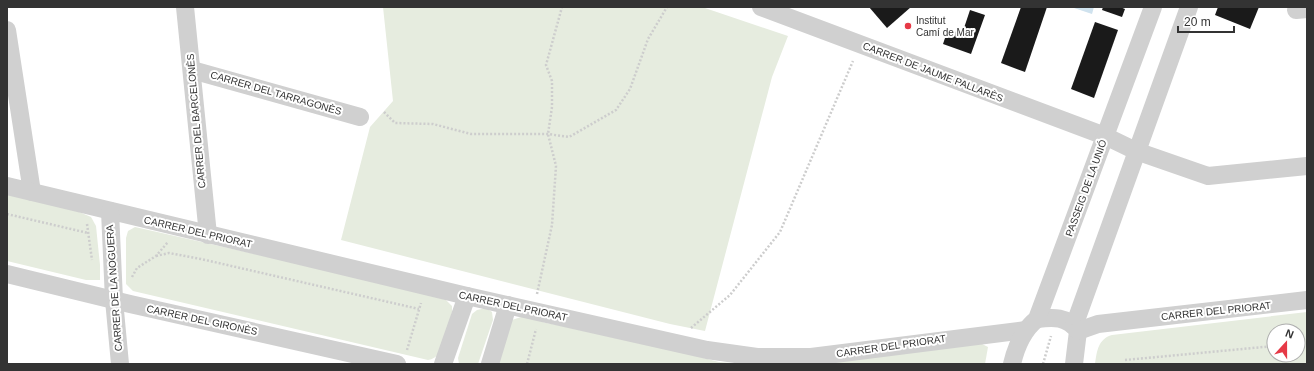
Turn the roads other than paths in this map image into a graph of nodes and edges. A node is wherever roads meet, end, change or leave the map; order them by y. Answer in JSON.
{"nodes":[{"id":1,"x":185,"y":7,"type":"edge"},
{"id":2,"x":762,"y":7,"type":"edge"},
{"id":3,"x":1153,"y":7,"type":"edge"},
{"id":4,"x":1189,"y":7,"type":"edge"},
{"id":5,"x":7,"y":30,"type":"edge"},
{"id":6,"x":192,"y":70,"type":"junction"},
{"id":7,"x":360,"y":117,"type":"dead end"},
{"id":8,"x":1105,"y":136,"type":"junction"},
{"id":9,"x":1136,"y":151,"type":"junction"},
{"id":10,"x":1307,"y":166,"type":"edge"},
{"id":11,"x":7,"y":186,"type":"edge"},
{"id":12,"x":32,"y":192,"type":"junction"},
{"id":13,"x":110,"y":211,"type":"junction"},
{"id":14,"x":208,"y":235,"type":"junction"},
{"id":15,"x":7,"y":274,"type":"edge"},
{"id":16,"x":467,"y":296,"type":"junction"},
{"id":17,"x":114,"y":300,"type":"junction"},
{"id":18,"x":1307,"y":300,"type":"edge"},
{"id":19,"x":508,"y":305,"type":"junction"},
{"id":20,"x":1031,"y":325,"type":"junction"},
{"id":21,"x":1076,"y":328,"type":"junction"},
{"id":22,"x":401,"y":360,"type":"edge"},
{"id":23,"x":120,"y":364,"type":"edge"},
{"id":24,"x":443,"y":364,"type":"edge"},
{"id":25,"x":490,"y":364,"type":"edge"},
{"id":26,"x":1012,"y":364,"type":"edge"},
{"id":27,"x":1074,"y":364,"type":"edge"}],
"edges":[{"from":1,"to":6,"type":"street","name":"CARRER DEL BARCELONÈS"},
{"from":2,"to":8,"type":"street","name":"CARRER DE JAUME PALLARÈS"},
{"from":3,"to":8,"type":"street","name":"PASSEIG DE LA UNIÓ"},
{"from":4,"to":9,"type":"street"},
{"from":5,"to":12,"type":"street"},
{"from":6,"to":7,"type":"street","name":"CARRER DEL TARRAGONÈS"},
{"from":6,"to":14,"type":"street","name":"CARRER DEL BARCELONÈS"},
{"from":8,"to":9,"type":"street","name":"CARRER DE JAUME PALLARÈS"},
{"from":8,"to":20,"type":"street","name":"PASSEIG DE LA UNIÓ"},
{"from":9,"to":10,"type":"street","name":"CARRER DE JAUME PALLARÈS"},
{"from":9,"to":21,"type":"street"},
{"from":11,"to":12,"type":"street","name":"CARRER DEL PRIORAT"},
{"from":12,"to":13,"type":"street","name":"CARRER DEL PRIORAT"},
{"from":13,"to":14,"type":"street","name":"CARRER DEL PRIORAT"},
{"from":13,"to":17,"type":"street","name":"CARRER DE LA NOGUERA"},
{"from":14,"to":16,"type":"street","name":"CARRER DEL PRIORAT"},
{"from":15,"to":17,"type":"street","name":"CARRER DEL GIRONÈS"},
{"from":16,"to":19,"type":"street","name":"CARRER DEL PRIORAT"},
{"from":16,"to":24,"type":"street"},
{"from":17,"to":22,"type":"street","name":"CARRER DEL GIRONÈS"},
{"from":17,"to":23,"type":"street","name":"CARRER DE LA NOGUERA"},
{"from":18,"to":21,"type":"street","name":"CARRER DEL PRIORAT"},
{"from":19,"to":20,"type":"street","name":"CARRER DEL PRIORAT"},
{"from":19,"to":25,"type":"street"},
{"from":20,"to":21,"type":"street","name":"CARRER DEL PRIORAT"},
{"from":20,"to":26,"type":"street","name":"PASSEIG DE LA UNIÓ"},
{"from":21,"to":27,"type":"street"}]}
